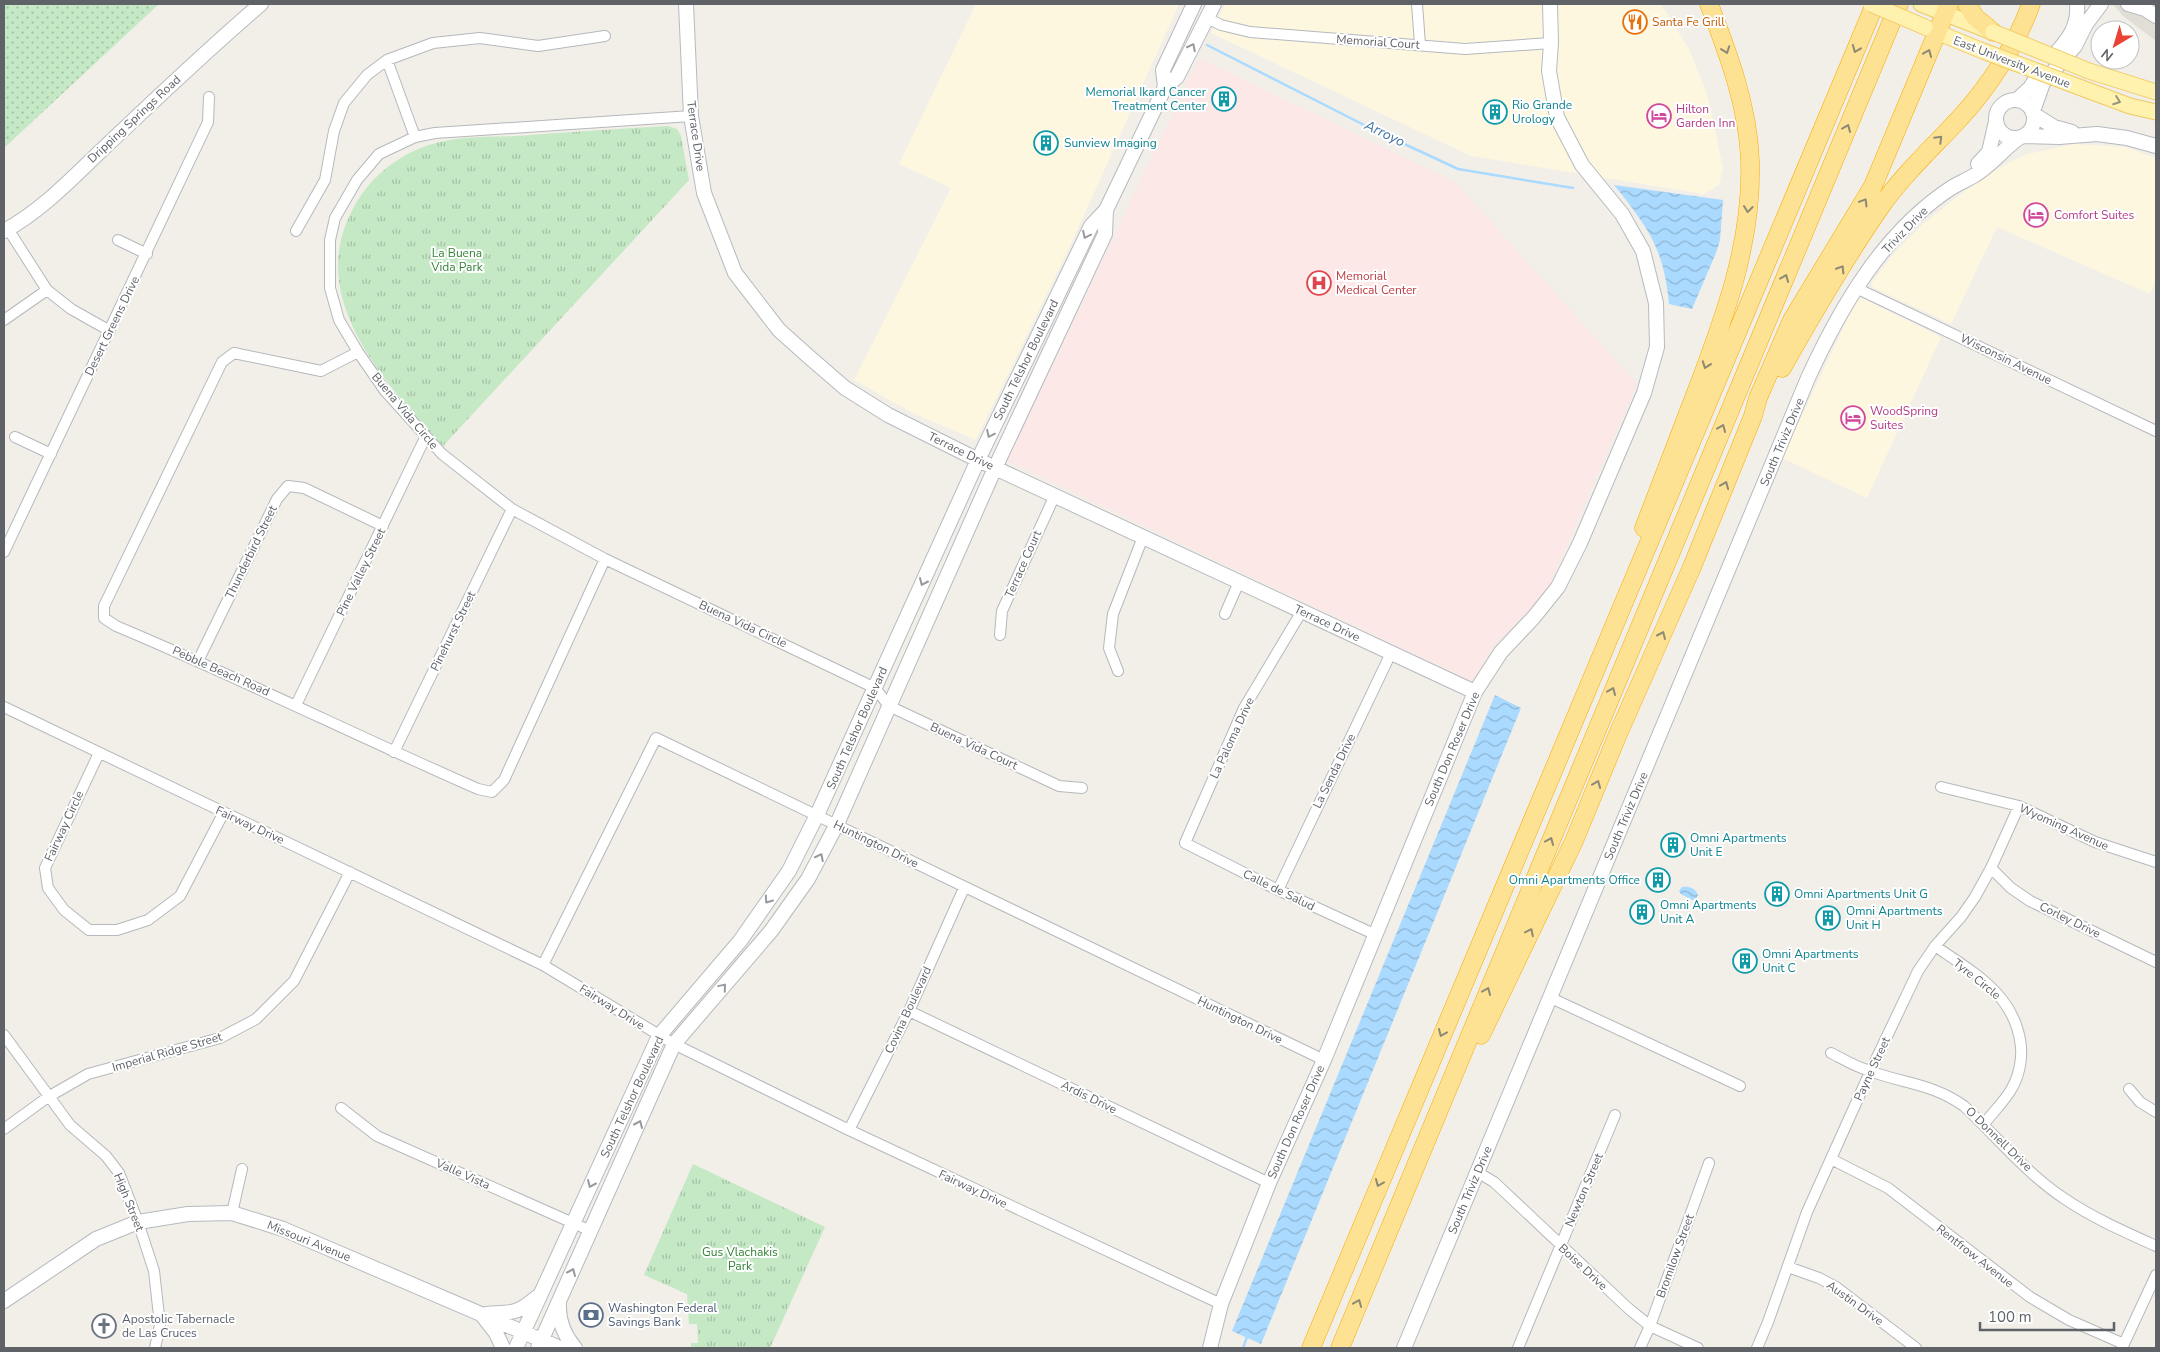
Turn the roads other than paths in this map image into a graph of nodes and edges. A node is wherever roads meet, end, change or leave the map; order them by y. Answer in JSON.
{"nodes":[{"id":1,"x":261,"y":4,"type":"edge"},
{"id":2,"x":686,"y":4,"type":"edge"},
{"id":3,"x":1194,"y":4,"type":"edge"},
{"id":4,"x":1214,"y":4,"type":"edge"},
{"id":5,"x":1417,"y":4,"type":"edge"},
{"id":6,"x":1550,"y":4,"type":"edge"},
{"id":7,"x":1709,"y":4,"type":"edge"},
{"id":8,"x":1873,"y":4,"type":"edge"},
{"id":9,"x":1899,"y":4,"type":"edge"},
{"id":10,"x":1967,"y":4,"type":"edge"},
{"id":11,"x":2031,"y":4,"type":"edge"},
{"id":12,"x":2077,"y":4,"type":"edge"},
{"id":13,"x":2088,"y":4,"type":"edge"},
{"id":14,"x":2101,"y":4,"type":"edge"},
{"id":15,"x":2128,"y":4,"type":"edge"},
{"id":16,"x":2151,"y":4,"type":"edge"},
{"id":17,"x":1937,"y":8,"type":"edge"},
{"id":18,"x":2156,"y":8,"type":"edge"},
{"id":19,"x":2156,"y":16,"type":"edge"},
{"id":20,"x":1207,"y":18,"type":"junction"},
{"id":21,"x":1931,"y":30,"type":"junction"},
{"id":22,"x":1993,"y":32,"type":"junction"},
{"id":23,"x":605,"y":36,"type":"dead end"},
{"id":24,"x":1551,"y":42,"type":"junction"},
{"id":25,"x":1420,"y":44,"type":"junction"},
{"id":26,"x":387,"y":60,"type":"junction"},
{"id":27,"x":1165,"y":87,"type":"junction"},
{"id":28,"x":2156,"y":92,"type":"edge"},
{"id":29,"x":209,"y":98,"type":"dead end"},
{"id":30,"x":2017,"y":100,"type":"junction"},
{"id":31,"x":2156,"y":112,"type":"edge"},
{"id":32,"x":2034,"y":113,"type":"junction"},
{"id":33,"x":691,"y":116,"type":"junction"},
{"id":34,"x":1996,"y":118,"type":"junction"},
{"id":35,"x":2080,"y":134,"type":"junction"},
{"id":36,"x":415,"y":136,"type":"junction"},
{"id":37,"x":2022,"y":137,"type":"junction"},
{"id":38,"x":2156,"y":146,"type":"edge"},
{"id":39,"x":1963,"y":181,"type":"junction"},
{"id":40,"x":1106,"y":210,"type":"junction"},
{"id":41,"x":6,"y":230,"type":"edge"},
{"id":42,"x":296,"y":231,"type":"dead end"},
{"id":43,"x":118,"y":240,"type":"dead end"},
{"id":44,"x":147,"y":254,"type":"junction"},
{"id":45,"x":1072,"y":264,"type":"junction"},
{"id":46,"x":1087,"y":271,"type":"junction"},
{"id":47,"x":1856,"y":288,"type":"junction"},
{"id":48,"x":47,"y":290,"type":"junction"},
{"id":49,"x":4,"y":320,"type":"edge"},
{"id":50,"x":110,"y":331,"type":"junction"},
{"id":51,"x":358,"y":352,"type":"junction"},
{"id":52,"x":1754,"y":416,"type":"junction"},
{"id":53,"x":2156,"y":431,"type":"edge"},
{"id":54,"x":14,"y":437,"type":"dead end"},
{"id":55,"x":426,"y":438,"type":"junction"},
{"id":56,"x":51,"y":454,"type":"junction"},
{"id":57,"x":978,"y":460,"type":"junction"},
{"id":58,"x":995,"y":468,"type":"junction"},
{"id":59,"x":1055,"y":496,"type":"junction"},
{"id":60,"x":512,"y":510,"type":"junction"},
{"id":61,"x":383,"y":526,"type":"junction"},
{"id":62,"x":1143,"y":537,"type":"junction"},
{"id":63,"x":4,"y":552,"type":"edge"},
{"id":64,"x":606,"y":559,"type":"junction"},
{"id":65,"x":1239,"y":582,"type":"junction"},
{"id":66,"x":1302,"y":611,"type":"junction"},
{"id":67,"x":1225,"y":614,"type":"dead end"},
{"id":68,"x":1000,"y":635,"type":"dead end"},
{"id":69,"x":1605,"y":650,"type":"junction"},
{"id":70,"x":1391,"y":653,"type":"junction"},
{"id":71,"x":198,"y":661,"type":"junction"},
{"id":72,"x":1118,"y":671,"type":"dead end"},
{"id":73,"x":875,"y":688,"type":"junction"},
{"id":74,"x":1475,"y":692,"type":"junction"},
{"id":75,"x":296,"y":705,"type":"junction"},
{"id":76,"x":889,"y":706,"type":"junction"},
{"id":77,"x":4,"y":707,"type":"edge"},
{"id":78,"x":394,"y":752,"type":"junction"},
{"id":79,"x":99,"y":753,"type":"junction"},
{"id":80,"x":1941,"y":787,"type":"dead end"},
{"id":81,"x":1082,"y":788,"type":"dead end"},
{"id":82,"x":2019,"y":806,"type":"junction"},
{"id":83,"x":224,"y":812,"type":"junction"},
{"id":84,"x":817,"y":815,"type":"junction"},
{"id":85,"x":837,"y":824,"type":"junction"},
{"id":86,"x":1185,"y":843,"type":"joint"},
{"id":87,"x":2156,"y":862,"type":"edge"},
{"id":88,"x":1991,"y":868,"type":"junction"},
{"id":89,"x":350,"y":872,"type":"junction"},
{"id":90,"x":964,"y":888,"type":"junction"},
{"id":91,"x":1278,"y":890,"type":"junction"},
{"id":92,"x":1374,"y":934,"type":"junction"},
{"id":93,"x":1935,"y":946,"type":"junction"},
{"id":94,"x":2156,"y":962,"type":"edge"},
{"id":95,"x":543,"y":965,"type":"junction"},
{"id":96,"x":1551,"y":998,"type":"junction"},
{"id":97,"x":909,"y":1011,"type":"junction"},
{"id":98,"x":4,"y":1034,"type":"edge"},
{"id":99,"x":659,"y":1036,"type":"junction"},
{"id":100,"x":674,"y":1044,"type":"junction"},
{"id":101,"x":1830,"y":1053,"type":"dead end"},
{"id":102,"x":1324,"y":1060,"type":"junction"},
{"id":103,"x":1870,"y":1072,"type":"junction"},
{"id":104,"x":1740,"y":1086,"type":"dead end"},
{"id":105,"x":2129,"y":1089,"type":"dead end"},
{"id":106,"x":48,"y":1097,"type":"junction"},
{"id":107,"x":341,"y":1108,"type":"dead end"},
{"id":108,"x":2156,"y":1112,"type":"edge"},
{"id":109,"x":1615,"y":1115,"type":"dead end"},
{"id":110,"x":1984,"y":1124,"type":"junction"},
{"id":111,"x":4,"y":1129,"type":"edge"},
{"id":112,"x":849,"y":1130,"type":"junction"},
{"id":113,"x":1831,"y":1159,"type":"junction"},
{"id":114,"x":1709,"y":1163,"type":"dead end"},
{"id":115,"x":242,"y":1169,"type":"dead end"},
{"id":116,"x":1477,"y":1172,"type":"junction"},
{"id":117,"x":1269,"y":1183,"type":"junction"},
{"id":118,"x":1402,"y":1196,"type":"junction"},
{"id":119,"x":232,"y":1213,"type":"junction"},
{"id":120,"x":138,"y":1222,"type":"junction"},
{"id":121,"x":573,"y":1224,"type":"junction"},
{"id":122,"x":591,"y":1231,"type":"junction"},
{"id":123,"x":1560,"y":1245,"type":"junction"},
{"id":124,"x":2156,"y":1246,"type":"edge"},
{"id":125,"x":1788,"y":1267,"type":"junction"},
{"id":126,"x":2156,"y":1275,"type":"edge"},
{"id":127,"x":541,"y":1293,"type":"junction"},
{"id":128,"x":4,"y":1301,"type":"edge"},
{"id":129,"x":559,"y":1301,"type":"junction"},
{"id":130,"x":1221,"y":1304,"type":"junction"},
{"id":131,"x":482,"y":1314,"type":"junction"},
{"id":132,"x":1650,"y":1326,"type":"junction"},
{"id":133,"x":523,"y":1332,"type":"junction"},
{"id":134,"x":540,"y":1344,"type":"edge"},
{"id":135,"x":2123,"y":1346,"type":"edge"},
{"id":136,"x":155,"y":1348,"type":"edge"},
{"id":137,"x":503,"y":1348,"type":"edge"},
{"id":138,"x":516,"y":1348,"type":"edge"},
{"id":139,"x":560,"y":1348,"type":"edge"},
{"id":140,"x":576,"y":1348,"type":"edge"},
{"id":141,"x":1210,"y":1348,"type":"edge"},
{"id":142,"x":1310,"y":1348,"type":"edge"},
{"id":143,"x":1340,"y":1348,"type":"edge"},
{"id":144,"x":1404,"y":1348,"type":"edge"},
{"id":145,"x":1518,"y":1348,"type":"edge"},
{"id":146,"x":1640,"y":1348,"type":"edge"},
{"id":147,"x":1698,"y":1348,"type":"edge"},
{"id":148,"x":1757,"y":1348,"type":"edge"},
{"id":149,"x":1916,"y":1348,"type":"edge"}],
"edges":[{"from":1,"to":41,"type":"street","name":"Dripping Springs Road"},
{"from":2,"to":33,"type":"street","name":"Terrace Drive"},
{"from":3,"to":27,"type":"street","name":"South Telshor Boulevard"},
{"from":4,"to":20,"type":"street","name":"South Telshor Boulevard"},
{"from":5,"to":25,"type":"street"},
{"from":6,"to":24,"type":"street","name":"South Don Roser Drive"},
{"from":7,"to":69,"type":"highway","one_way":true},
{"from":8,"to":21,"type":"main road","name":"East University Avenue","bridge":true},
{"from":8,"to":69,"type":"highway","one_way":true},
{"from":118,"to":9,"type":"highway","one_way":true},
{"from":10,"to":22,"type":"highway"},
{"from":52,"to":11,"type":"highway","one_way":true},
{"from":12,"to":30,"type":"street"},
{"from":13,"to":14,"type":"street"},
{"from":14,"to":32,"type":"street"},
{"from":15,"to":19,"type":"street"},
{"from":16,"to":18,"type":"street"},
{"from":17,"to":21,"type":"highway"},
{"from":17,"to":22,"type":"main road","name":"East University Avenue"},
{"from":20,"to":25,"type":"street","name":"Memorial Court"},
{"from":27,"to":20,"type":"street","name":"South Telshor Boulevard","one_way":true},
{"from":21,"to":31,"type":"main road","name":"East University Avenue","one_way":true,"bridge":true},
{"from":52,"to":21,"type":"highway","one_way":true},
{"from":22,"to":28,"type":"main road","name":"East University Avenue","bridge":true},
{"from":23,"to":26,"type":"street"},
{"from":24,"to":25,"type":"street","name":"Memorial Court"},
{"from":24,"to":74,"type":"street","name":"South Don Roser Drive"},
{"from":26,"to":36,"type":"street"},
{"from":26,"to":42,"type":"street"},
{"from":27,"to":40,"type":"street","name":"South Telshor Boulevard"},
{"from":29,"to":44,"type":"street","name":"Desert Greens Drive"},
{"from":30,"to":32,"type":"street"},
{"from":30,"to":34,"type":"street"},
{"from":32,"to":35,"type":"street"},
{"from":32,"to":37,"type":"street"},
{"from":33,"to":36,"type":"street","name":"Buena Vida Circle"},
{"from":33,"to":57,"type":"street","name":"Terrace Drive"},
{"from":34,"to":37,"type":"street"},
{"from":34,"to":39,"type":"street","name":"Triviz Drive"},
{"from":35,"to":37,"type":"street"},
{"from":35,"to":38,"type":"street"},
{"from":36,"to":51,"type":"street","name":"Buena Vida Circle"},
{"from":37,"to":39,"type":"street","name":"Triviz Drive"},
{"from":39,"to":47,"type":"street","name":"Triviz Drive"},
{"from":40,"to":45,"type":"street","name":"South Telshor Boulevard","one_way":true},
{"from":40,"to":46,"type":"street","name":"South Telshor Boulevard"},
{"from":41,"to":48,"type":"street"},
{"from":43,"to":44,"type":"street"},
{"from":44,"to":50,"type":"street","name":"Desert Greens Drive"},
{"from":45,"to":46,"type":"street"},
{"from":45,"to":57,"type":"street","name":"South Telshor Boulevard","one_way":true},
{"from":46,"to":58,"type":"street","name":"South Telshor Boulevard"},
{"from":47,"to":53,"type":"street","name":"Wisconsin Avenue"},
{"from":47,"to":96,"type":"street","name":"South Triviz Drive"},
{"from":48,"to":49,"type":"street"},
{"from":48,"to":50,"type":"street"},
{"from":50,"to":56,"type":"street","name":"Desert Greens Drive"},
{"from":51,"to":55,"type":"street","name":"Buena Vida Circle"},
{"from":51,"to":71,"type":"street","name":"Pebble Beach Road"},
{"from":118,"to":52,"type":"highway","one_way":true},
{"from":54,"to":56,"type":"street"},
{"from":55,"to":60,"type":"street","name":"Buena Vida Circle"},
{"from":55,"to":61,"type":"street","name":"Pine Valley Street"},
{"from":56,"to":63,"type":"street","name":"Desert Greens Drive"},
{"from":57,"to":58,"type":"street","name":"Terrace Drive"},
{"from":57,"to":73,"type":"street","name":"South Telshor Boulevard","one_way":true},
{"from":58,"to":59,"type":"street","name":"Terrace Drive"},
{"from":58,"to":76,"type":"street","name":"South Telshor Boulevard"},
{"from":59,"to":62,"type":"street","name":"Terrace Drive"},
{"from":59,"to":68,"type":"street","name":"Terrace Court"},
{"from":60,"to":64,"type":"street","name":"Buena Vida Circle"},
{"from":60,"to":78,"type":"street","name":"Pinehurst Street"},
{"from":61,"to":71,"type":"street","name":"Thunderbird Street"},
{"from":61,"to":75,"type":"street","name":"Pine Valley Street"},
{"from":62,"to":65,"type":"street","name":"Terrace Drive"},
{"from":62,"to":72,"type":"street"},
{"from":64,"to":73,"type":"street","name":"Buena Vida Circle"},
{"from":64,"to":78,"type":"street","name":"Pebble Beach Road"},
{"from":65,"to":66,"type":"street","name":"Terrace Drive"},
{"from":65,"to":67,"type":"street"},
{"from":66,"to":70,"type":"street","name":"Terrace Drive"},
{"from":66,"to":86,"type":"street","name":"La Paloma Drive"},
{"from":69,"to":142,"type":"highway","one_way":true},
{"from":70,"to":74,"type":"street","name":"Terrace Drive"},
{"from":70,"to":91,"type":"street","name":"La Senda Drive"},
{"from":71,"to":75,"type":"street","name":"Pebble Beach Road"},
{"from":73,"to":76,"type":"street","name":"Buena Vida Court"},
{"from":73,"to":84,"type":"street","name":"South Telshor Boulevard"},
{"from":74,"to":92,"type":"street","name":"South Don Roser Drive"},
{"from":75,"to":78,"type":"street","name":"Pebble Beach Road"},
{"from":76,"to":81,"type":"street","name":"Buena Vida Court"},
{"from":76,"to":85,"type":"street","name":"South Telshor Boulevard"},
{"from":77,"to":79,"type":"street","name":"Fairway Drive"},
{"from":79,"to":83,"type":"street","name":"Fairway Drive"},
{"from":79,"to":83,"type":"street","name":"Fairway Circle"},
{"from":80,"to":82,"type":"street","name":"Wyoming Avenue"},
{"from":82,"to":87,"type":"street","name":"Wyoming Avenue"},
{"from":82,"to":88,"type":"street","name":"Payne Street"},
{"from":83,"to":89,"type":"street","name":"Fairway Drive"},
{"from":84,"to":85,"type":"street","name":"Huntington Drive"},
{"from":84,"to":95,"type":"street","name":"Huntington Drive"},
{"from":84,"to":99,"type":"street","name":"South Telshor Boulevard","one_way":true},
{"from":85,"to":90,"type":"street","name":"Huntington Drive"},
{"from":100,"to":85,"type":"street","name":"South Telshor Boulevard","one_way":true},
{"from":86,"to":91,"type":"street","name":"Calle de Salud"},
{"from":88,"to":93,"type":"street","name":"Payne Street"},
{"from":88,"to":94,"type":"street","name":"Corley Drive"},
{"from":89,"to":95,"type":"street","name":"Fairway Drive"},
{"from":89,"to":106,"type":"street","name":"Imperial Ridge Street"},
{"from":90,"to":97,"type":"street","name":"Covina Boulevard"},
{"from":90,"to":102,"type":"street","name":"Huntington Drive"},
{"from":91,"to":92,"type":"street","name":"Calle de Salud"},
{"from":92,"to":102,"type":"street","name":"South Don Roser Drive"},
{"from":93,"to":103,"type":"street","name":"Payne Street"},
{"from":93,"to":110,"type":"street","name":"Tyre Circle"},
{"from":95,"to":99,"type":"street","name":"Fairway Drive"},
{"from":96,"to":104,"type":"street"},
{"from":96,"to":116,"type":"street","name":"South Triviz Drive"},
{"from":97,"to":112,"type":"street","name":"Covina Boulevard"},
{"from":97,"to":117,"type":"street","name":"Ardis Drive"},
{"from":98,"to":106,"type":"street","name":"High Street"},
{"from":99,"to":100,"type":"street","name":"Fairway Drive"},
{"from":99,"to":121,"type":"street","name":"South Telshor Boulevard","one_way":true},
{"from":100,"to":112,"type":"street","name":"Fairway Drive"},
{"from":122,"to":100,"type":"street","name":"South Telshor Boulevard","one_way":true},
{"from":101,"to":103,"type":"street","name":"O Donnell Drive"},
{"from":102,"to":117,"type":"street","name":"South Don Roser Drive"},
{"from":103,"to":110,"type":"street","name":"O Donnell Drive"},
{"from":103,"to":113,"type":"street","name":"Payne Street"},
{"from":105,"to":108,"type":"street"},
{"from":106,"to":111,"type":"street","name":"Imperial Ridge Street"},
{"from":106,"to":120,"type":"street","name":"High Street"},
{"from":107,"to":121,"type":"street","name":"Valle Vista"},
{"from":109,"to":123,"type":"street","name":"Newton Street"},
{"from":110,"to":124,"type":"street","name":"O Donnell Drive"},
{"from":112,"to":130,"type":"street","name":"Fairway Drive"},
{"from":113,"to":125,"type":"street","name":"Payne Street"},
{"from":113,"to":135,"type":"street","name":"Rentfrow Avenue"},
{"from":114,"to":132,"type":"street","name":"Bromilow Street"},
{"from":115,"to":119,"type":"street"},
{"from":116,"to":123,"type":"street","name":"Boise Drive"},
{"from":116,"to":144,"type":"street","name":"South Triviz Drive"},
{"from":117,"to":130,"type":"street","name":"South Don Roser Drive"},
{"from":143,"to":118,"type":"highway","one_way":true},
{"from":119,"to":120,"type":"street","name":"Missouri Avenue"},
{"from":119,"to":131,"type":"street","name":"Missouri Avenue"},
{"from":120,"to":128,"type":"street","name":"Missouri Avenue"},
{"from":120,"to":136,"type":"street","name":"High Street"},
{"from":121,"to":122,"type":"street","name":"Valle Vista"},
{"from":121,"to":127,"type":"street","name":"South Telshor Boulevard"},
{"from":129,"to":122,"type":"street","name":"South Telshor Boulevard","one_way":true},
{"from":123,"to":132,"type":"street","name":"Boise Drive"},
{"from":123,"to":145,"type":"street","name":"Newton Street"},
{"from":125,"to":148,"type":"street","name":"Payne Street"},
{"from":125,"to":149,"type":"street","name":"Austin Drive"},
{"from":126,"to":135,"type":"street"},
{"from":127,"to":131,"type":"street"},
{"from":127,"to":133,"type":"street","name":"South Telshor Boulevard"},
{"from":129,"to":134,"type":"street","name":"South Telshor Boulevard"},
{"from":129,"to":140,"type":"street"},
{"from":130,"to":141,"type":"street","name":"South Don Roser Drive"},
{"from":131,"to":133,"type":"street","name":"Missouri Avenue"},
{"from":131,"to":137,"type":"street"},
{"from":132,"to":146,"type":"street","name":"Bromilow Street"},
{"from":132,"to":147,"type":"street","name":"Boise Drive"},
{"from":133,"to":134,"type":"street","name":"Missouri Avenue"},
{"from":133,"to":138,"type":"street","name":"South Telshor Boulevard"},
{"from":134,"to":139,"type":"street","name":"Missouri Avenue"}]}
